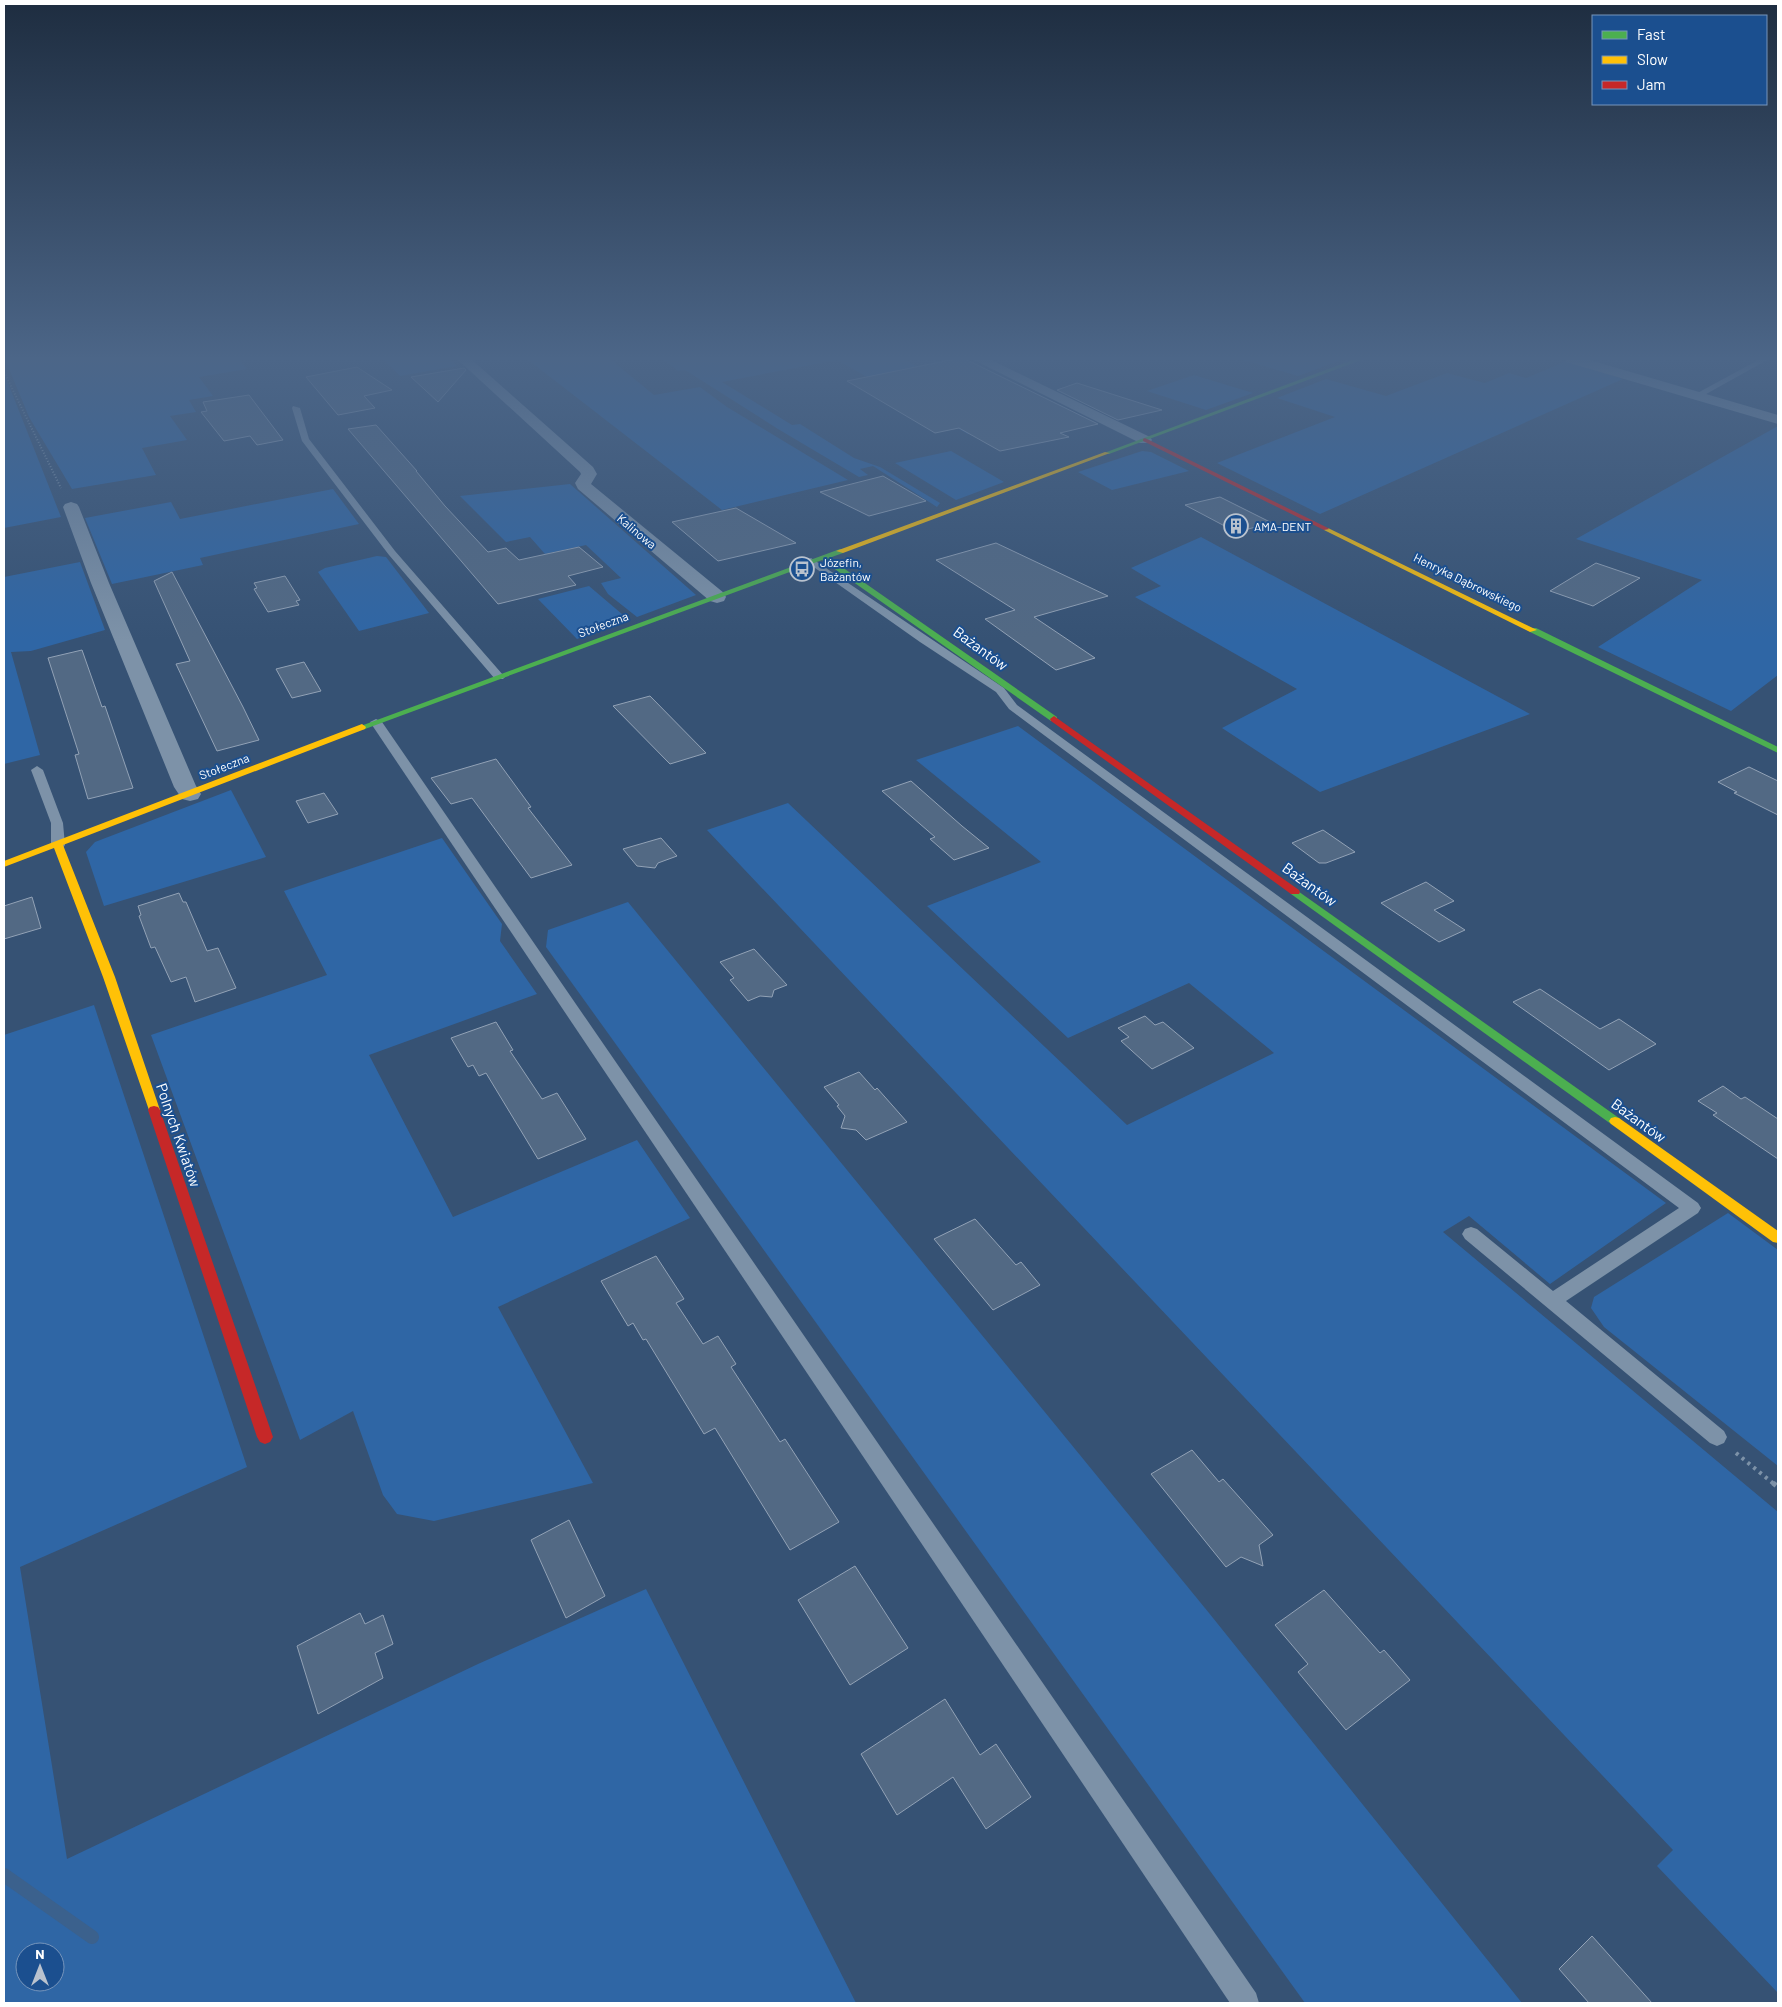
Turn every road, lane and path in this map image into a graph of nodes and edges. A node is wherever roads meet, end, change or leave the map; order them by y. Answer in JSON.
{"nodes":[{"id":1,"x":44,"y":453,"type":"edge"},
{"id":2,"x":315,"y":453,"type":"edge"},
{"id":3,"x":568,"y":453,"type":"edge"},
{"id":4,"x":1110,"y":453,"type":"edge"},
{"id":5,"x":1171,"y":453,"type":"edge"},
{"id":6,"x":71,"y":507,"type":"joint"},
{"id":7,"x":817,"y":559,"type":"junction"},
{"id":8,"x":717,"y":597,"type":"junction"},
{"id":9,"x":500,"y":676,"type":"junction"},
{"id":10,"x":376,"y":722,"type":"junction"},
{"id":11,"x":1778,"y":750,"type":"edge"},
{"id":12,"x":36,"y":770,"type":"dead end"},
{"id":13,"x":190,"y":794,"type":"junction"},
{"id":14,"x":58,"y":845,"type":"junction"},
{"id":15,"x":4,"y":864,"type":"edge"},
{"id":16,"x":1471,"y":1234,"type":"dead end"},
{"id":17,"x":1778,"y":1238,"type":"edge"},
{"id":18,"x":1552,"y":1301,"type":"junction"},
{"id":19,"x":265,"y":1437,"type":"dead end"},
{"id":20,"x":1717,"y":1437,"type":"joint"},
{"id":21,"x":1778,"y":1487,"type":"edge"},
{"id":22,"x":1246,"y":2003,"type":"edge"}],
"edges":[{"from":1,"to":6,"type":"path"},
{"from":2,"to":9,"type":"lane"},
{"from":3,"to":8,"type":"street","name":"Kalinowa"},
{"from":4,"to":7,"type":"street","name":"Stołeczna"},
{"from":5,"to":11,"type":"street","name":"Henryka Dąbrowskiego"},
{"from":6,"to":13,"type":"street"},
{"from":7,"to":8,"type":"street","name":"Stołeczna"},
{"from":7,"to":17,"type":"street","name":"Bażantów"},
{"from":7,"to":18,"type":"lane"},
{"from":8,"to":9,"type":"street","name":"Stołeczna"},
{"from":9,"to":10,"type":"street","name":"Stołeczna"},
{"from":10,"to":13,"type":"street","name":"Stołeczna"},
{"from":10,"to":22,"type":"lane"},
{"from":12,"to":14,"type":"lane"},
{"from":13,"to":14,"type":"street","name":"Stołeczna"},
{"from":14,"to":15,"type":"street","name":"Stołeczna"},
{"from":14,"to":19,"type":"street","name":"Polnych Kwiatów"},
{"from":16,"to":18,"type":"lane"},
{"from":18,"to":20,"type":"lane"},
{"from":20,"to":21,"type":"path"}]}
